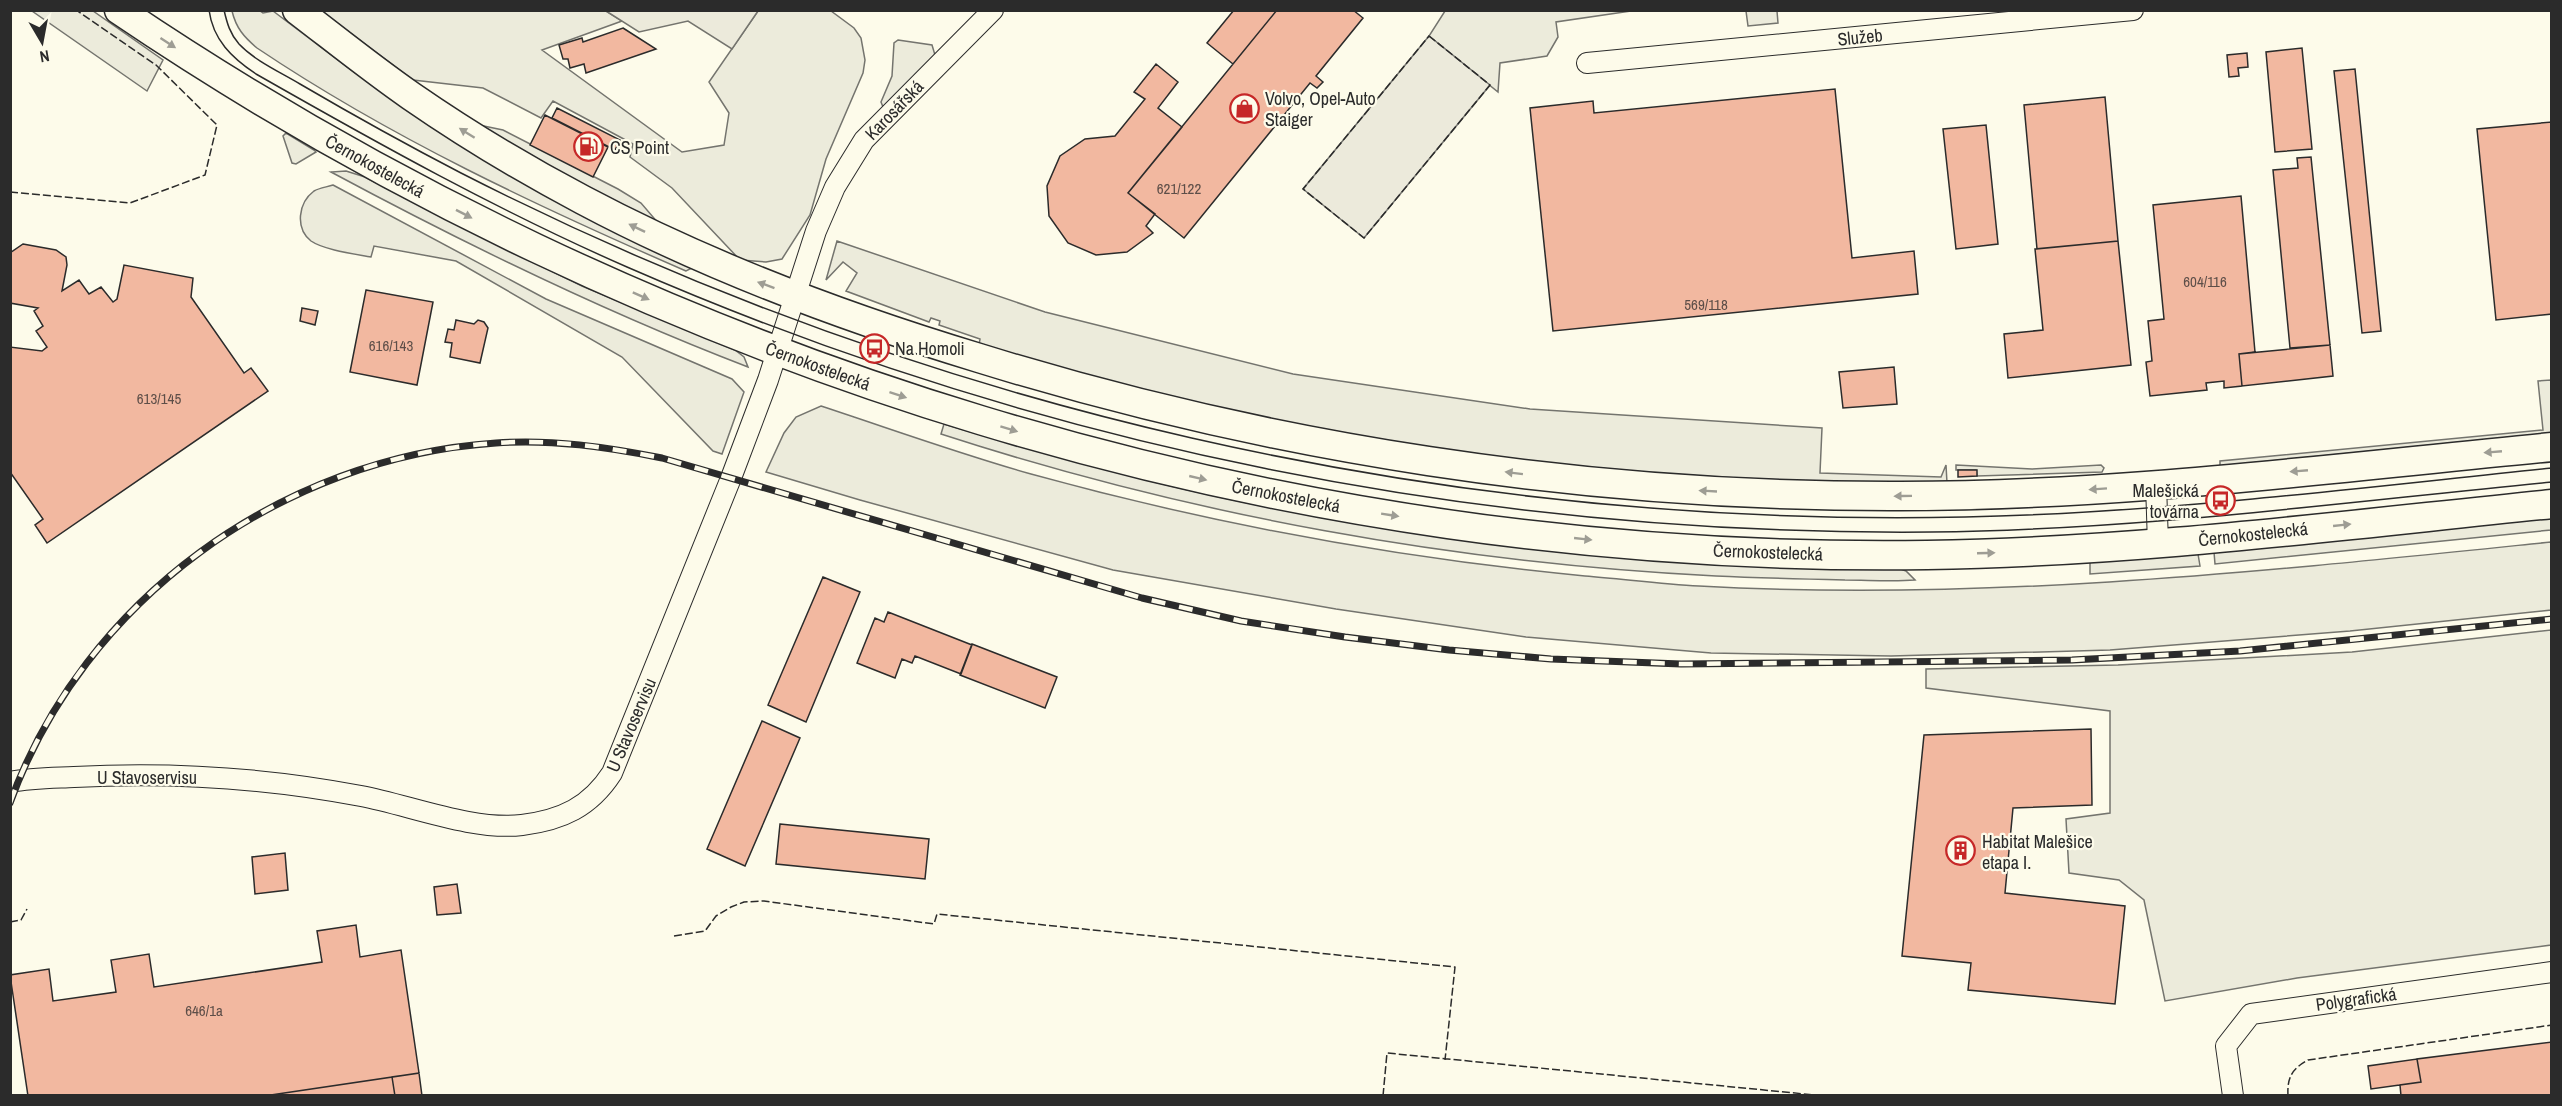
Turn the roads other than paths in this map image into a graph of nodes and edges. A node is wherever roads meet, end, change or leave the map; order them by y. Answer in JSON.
{"nodes":[{"id":1,"x":119,"y":10,"type":"edge"},
{"id":2,"x":297,"y":10,"type":"edge"},
{"id":3,"x":993,"y":10,"type":"edge"},
{"id":4,"x":2133,"y":10,"type":"edge"},
{"id":5,"x":1587,"y":63,"type":"dead end"},
{"id":6,"x":795,"y":295,"type":"junction"},
{"id":7,"x":777,"y":352,"type":"junction"},
{"id":8,"x":2552,"y":447,"type":"edge"},
{"id":9,"x":2156,"y":484,"type":"junction"},
{"id":10,"x":2552,"y":504,"type":"edge"},
{"id":11,"x":2158,"y":544,"type":"junction"},
{"id":12,"x":10,"y":782,"type":"edge"},
{"id":13,"x":2552,"y":972,"type":"edge"},
{"id":14,"x":2233,"y":1095,"type":"edge"}],
"edges":[{"from":1,"to":7,"type":"main road","name":"Černokostelecká","one_way":true},
{"from":6,"to":2,"type":"main road","one_way":true},
{"from":3,"to":6,"type":"street","name":"Karosářská"},
{"from":4,"to":5,"type":"street","name":"Služeb"},
{"from":6,"to":7,"type":"street","name":"U Stavoservisu"},
{"from":9,"to":6,"type":"main road","one_way":true},
{"from":7,"to":11,"type":"main road","name":"Černokostelecká","one_way":true},
{"from":7,"to":12,"type":"street","name":"U Stavoservisu"},
{"from":8,"to":9,"type":"main road","one_way":true},
{"from":9,"to":11,"type":"street"},
{"from":11,"to":10,"type":"main road","name":"Černokostelecká","one_way":true},
{"from":13,"to":14,"type":"street","name":"Polygrafická"}]}
